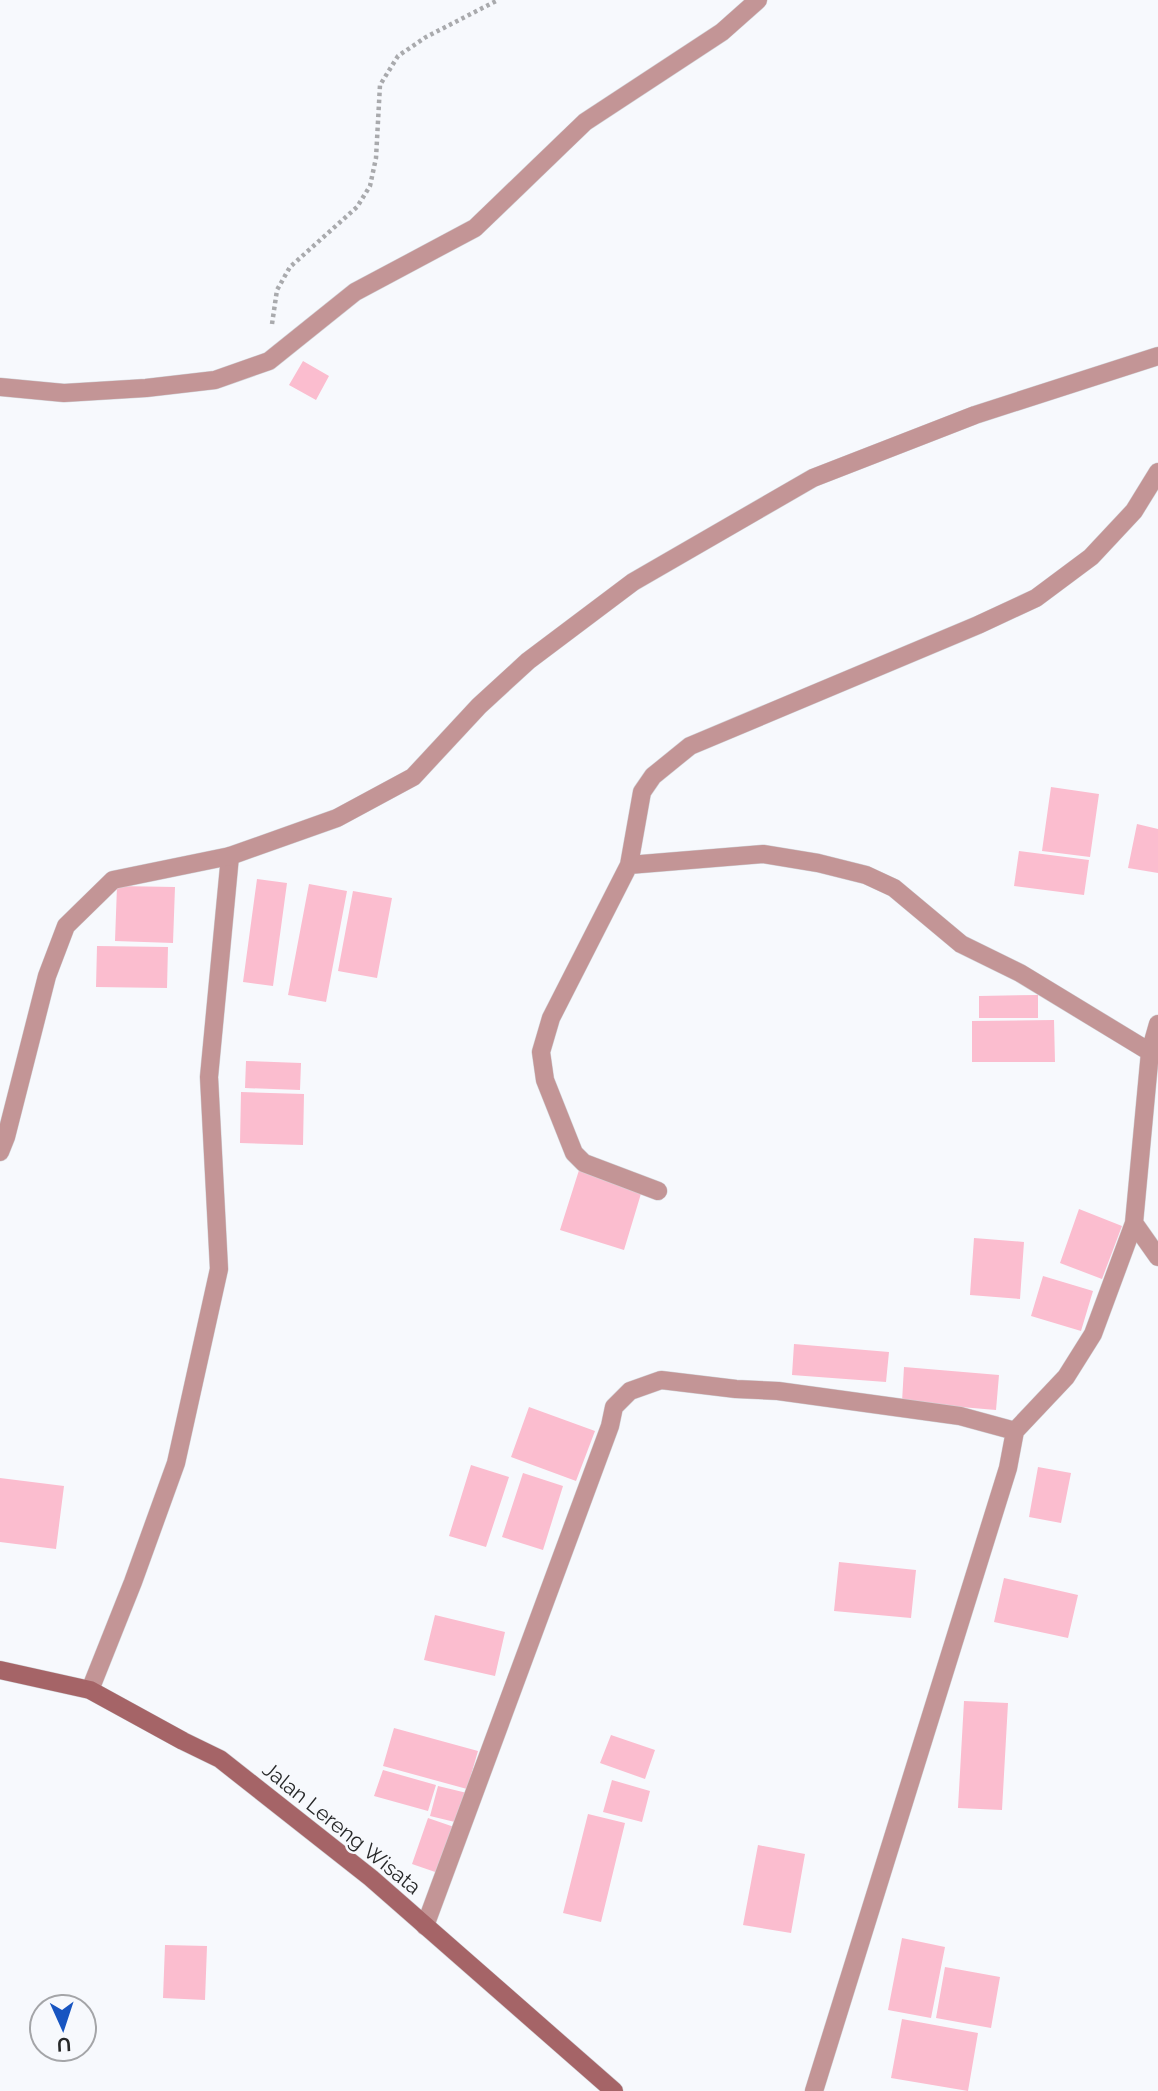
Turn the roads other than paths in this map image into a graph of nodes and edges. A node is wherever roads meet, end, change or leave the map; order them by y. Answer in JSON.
{"nodes":[{"id":1,"x":758,"y":0,"type":"edge"},
{"id":2,"x":1158,"y":356,"type":"edge"},
{"id":3,"x":0,"y":387,"type":"edge"},
{"id":4,"x":1158,"y":472,"type":"edge"},
{"id":5,"x":230,"y":856,"type":"junction"},
{"id":6,"x":629,"y":865,"type":"junction"},
{"id":7,"x":1158,"y":1024,"type":"edge"},
{"id":8,"x":1150,"y":1052,"type":"junction"},
{"id":9,"x":0,"y":1152,"type":"edge"},
{"id":10,"x":658,"y":1191,"type":"dead end"},
{"id":11,"x":1134,"y":1223,"type":"junction"},
{"id":12,"x":1158,"y":1257,"type":"edge"},
{"id":13,"x":1015,"y":1431,"type":"junction"},
{"id":14,"x":0,"y":1670,"type":"edge"},
{"id":15,"x":90,"y":1690,"type":"junction"},
{"id":16,"x":425,"y":1926,"type":"junction"},
{"id":17,"x":614,"y":2091,"type":"edge"},
{"id":18,"x":814,"y":2091,"type":"edge"}],
"edges":[{"from":1,"to":3,"type":"street"},
{"from":2,"to":5,"type":"street"},
{"from":4,"to":6,"type":"street"},
{"from":5,"to":9,"type":"street"},
{"from":5,"to":15,"type":"street"},
{"from":6,"to":8,"type":"street"},
{"from":6,"to":10,"type":"street"},
{"from":7,"to":8,"type":"street"},
{"from":8,"to":11,"type":"street"},
{"from":11,"to":12,"type":"street"},
{"from":11,"to":13,"type":"street"},
{"from":13,"to":16,"type":"street"},
{"from":13,"to":18,"type":"street"},
{"from":14,"to":15,"type":"main road","name":"Jalan Lereng Wisata"},
{"from":15,"to":16,"type":"main road","name":"Jalan Lereng Wisata"},
{"from":16,"to":17,"type":"main road","name":"Jalan Lereng Wisata"}]}
